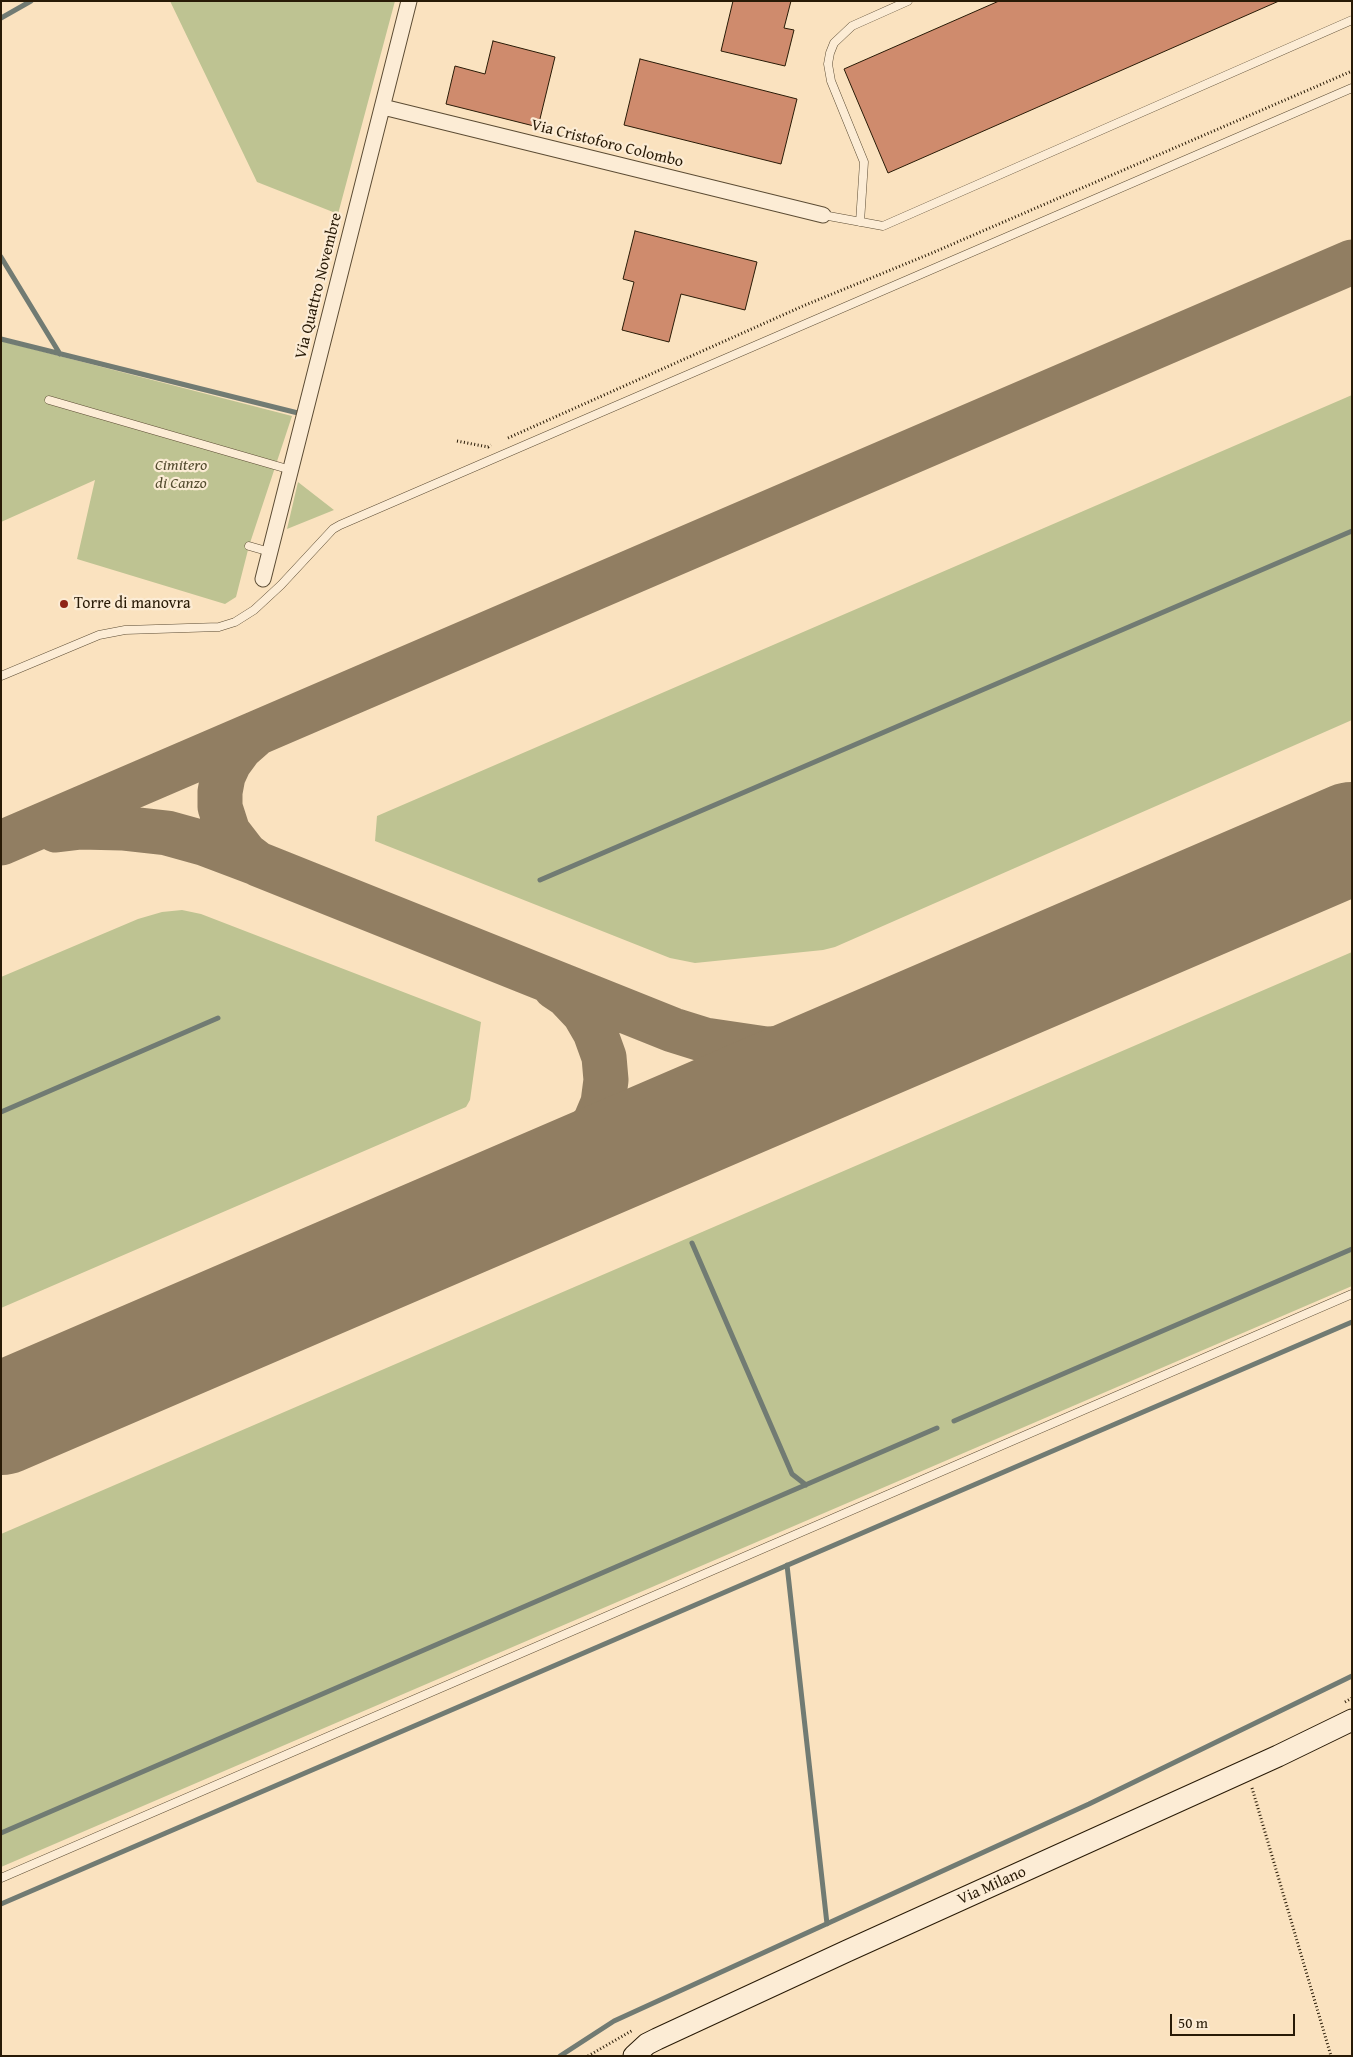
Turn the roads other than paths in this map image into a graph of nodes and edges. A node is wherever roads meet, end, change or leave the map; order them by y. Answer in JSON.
{"nodes":[{"id":1,"x":409,"y":1,"type":"edge"},
{"id":2,"x":908,"y":1,"type":"edge"},
{"id":3,"x":1352,"y":20,"type":"edge"},
{"id":4,"x":1352,"y":88,"type":"edge"},
{"id":5,"x":383,"y":107,"type":"junction"},
{"id":6,"x":823,"y":215,"type":"joint"},
{"id":7,"x":860,"y":222,"type":"junction"},
{"id":8,"x":49,"y":400,"type":"dead end"},
{"id":9,"x":291,"y":470,"type":"junction"},
{"id":10,"x":250,"y":546,"type":"dead end"},
{"id":11,"x":270,"y":552,"type":"junction"},
{"id":12,"x":263,"y":579,"type":"joint"},
{"id":13,"x":272,"y":593,"type":"junction"},
{"id":14,"x":1,"y":676,"type":"edge"},
{"id":15,"x":1352,"y":1294,"type":"edge"},
{"id":16,"x":1352,"y":1720,"type":"edge"},
{"id":17,"x":1,"y":1878,"type":"edge"},
{"id":18,"x":634,"y":2056,"type":"edge"}],
"edges":[{"from":1,"to":5,"type":"street","name":"Via Quattro Novembre"},
{"from":2,"to":7,"type":"lane"},
{"from":3,"to":7,"type":"lane"},
{"from":4,"to":13,"type":"lane"},
{"from":5,"to":6,"type":"street","name":"Via Cristoforo Colombo"},
{"from":5,"to":9,"type":"street","name":"Via Quattro Novembre"},
{"from":6,"to":7,"type":"lane"},
{"from":8,"to":9,"type":"lane"},
{"from":9,"to":11,"type":"street","name":"Via Quattro Novembre"},
{"from":10,"to":11,"type":"lane"},
{"from":11,"to":12,"type":"street","name":"Via Quattro Novembre"},
{"from":12,"to":13,"type":"lane"},
{"from":13,"to":14,"type":"lane"},
{"from":15,"to":17,"type":"lane"},
{"from":16,"to":18,"type":"street","name":"Via Milano"}]}
